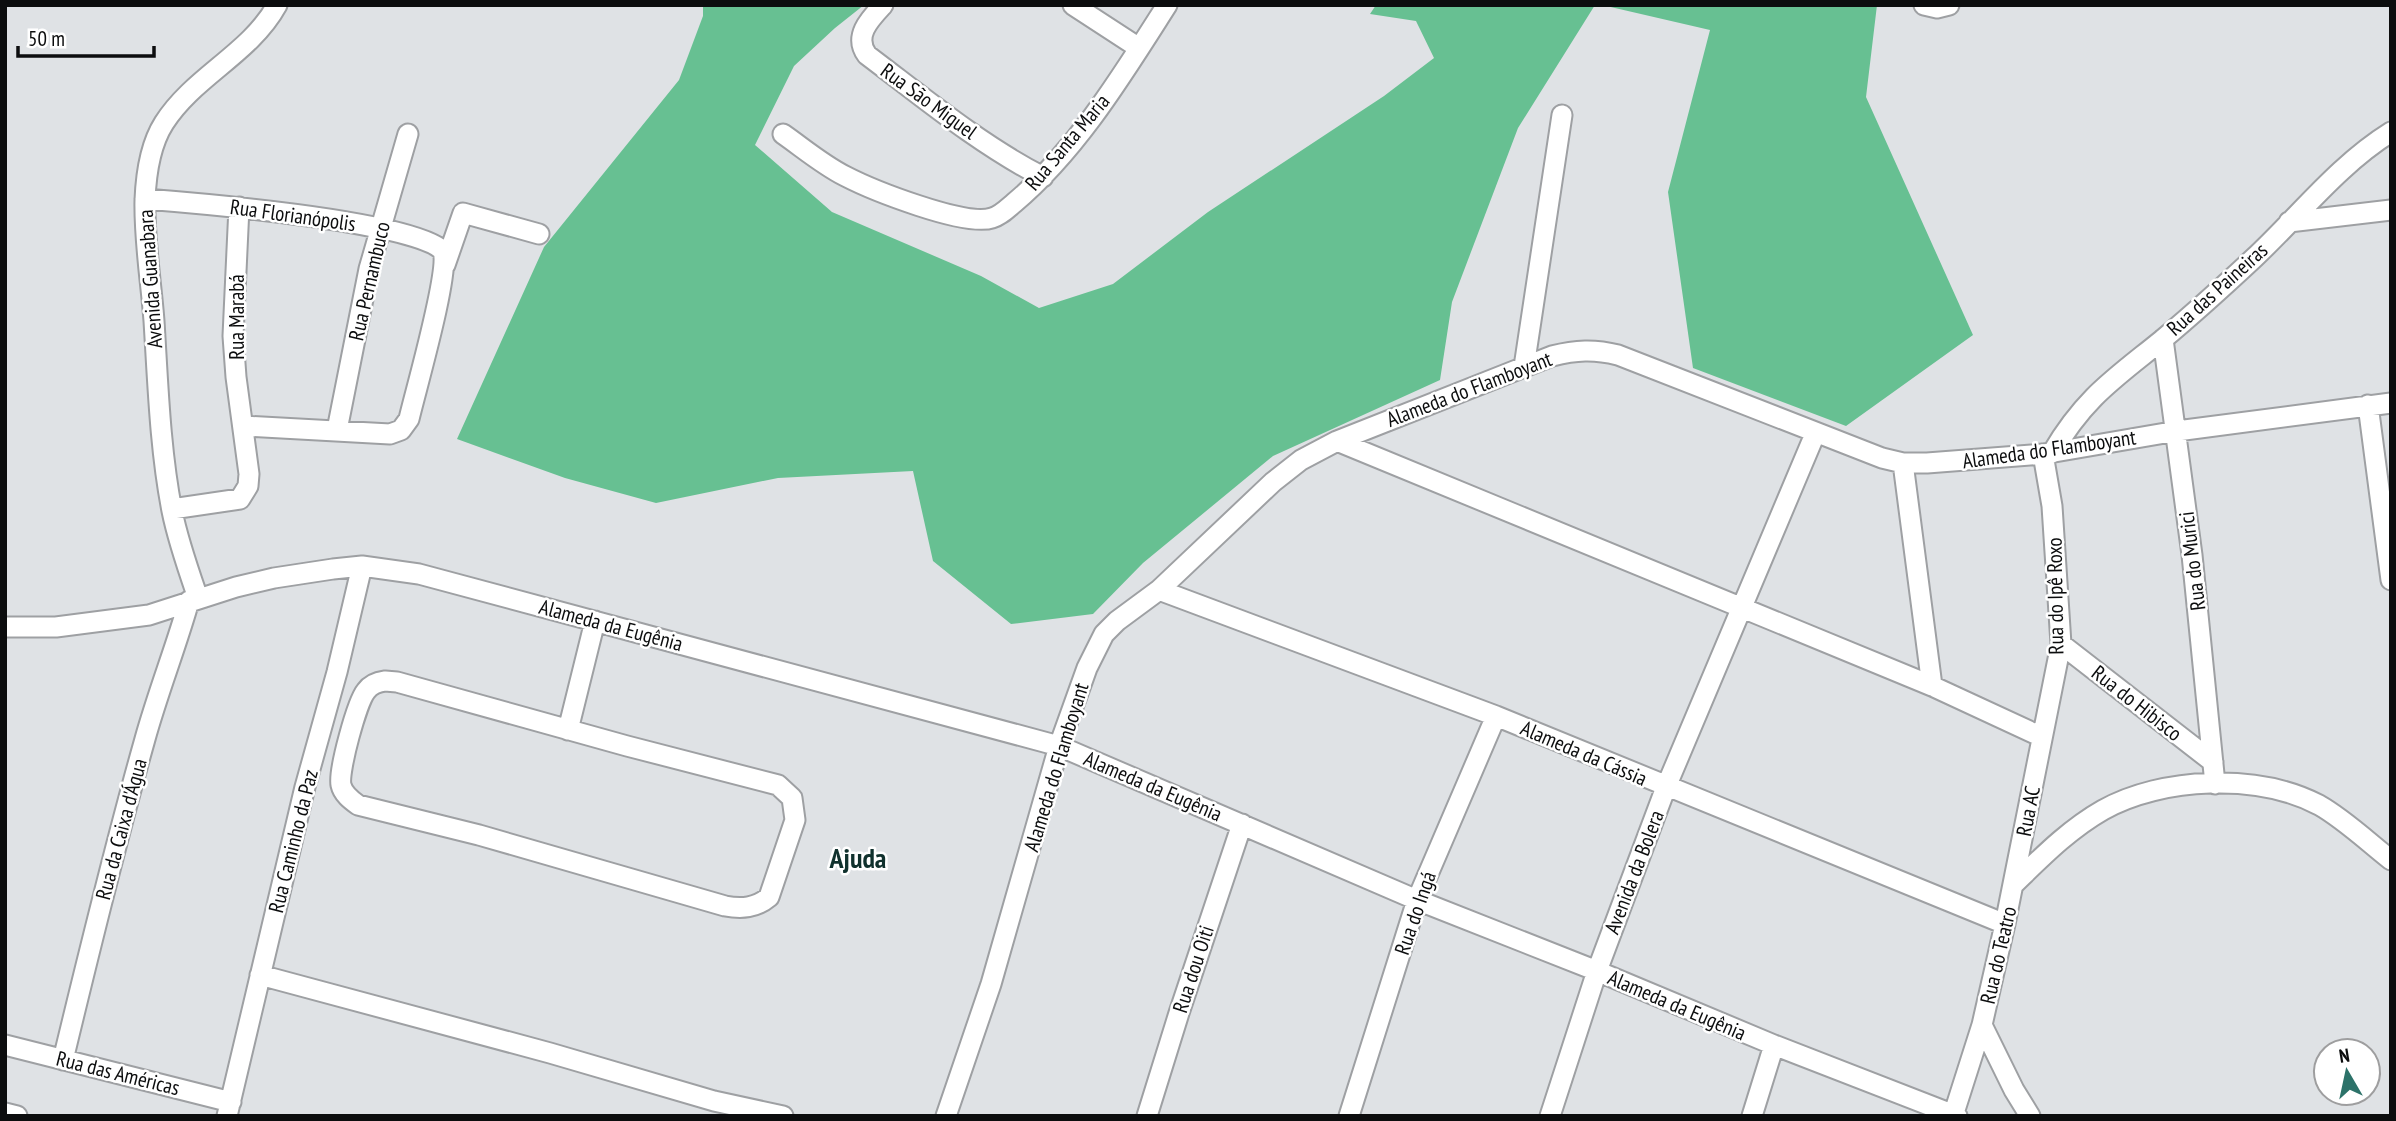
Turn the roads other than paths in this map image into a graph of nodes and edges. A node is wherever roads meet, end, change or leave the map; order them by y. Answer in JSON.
{"nodes":[{"id":1,"x":277,"y":5,"type":"edge"},
{"id":2,"x":883,"y":5,"type":"edge"},
{"id":3,"x":1073,"y":5,"type":"edge"},
{"id":4,"x":1167,"y":5,"type":"edge"},
{"id":5,"x":1924,"y":5,"type":"edge"},
{"id":6,"x":1949,"y":5,"type":"edge"},
{"id":7,"x":1139,"y":48,"type":"junction"},
{"id":8,"x":1562,"y":116,"type":"dead end"},
{"id":9,"x":2391,"y":132,"type":"edge"},
{"id":10,"x":408,"y":134,"type":"dead end"},
{"id":11,"x":783,"y":134,"type":"dead end"},
{"id":12,"x":1042,"y":177,"type":"junction"},
{"id":13,"x":145,"y":199,"type":"junction"},
{"id":14,"x":239,"y":207,"type":"junction"},
{"id":15,"x":2391,"y":210,"type":"edge"},
{"id":16,"x":2289,"y":222,"type":"junction"},
{"id":17,"x":380,"y":228,"type":"junction"},
{"id":18,"x":539,"y":234,"type":"dead end"},
{"id":19,"x":442,"y":256,"type":"junction"},
{"id":20,"x":2162,"y":339,"type":"junction"},
{"id":21,"x":1524,"y":367,"type":"junction"},
{"id":22,"x":2391,"y":403,"type":"edge"},
{"id":23,"x":2368,"y":405,"type":"junction"},
{"id":24,"x":244,"y":426,"type":"junction"},
{"id":25,"x":337,"y":430,"type":"junction"},
{"id":26,"x":2177,"y":431,"type":"junction"},
{"id":27,"x":1815,"y":433,"type":"junction"},
{"id":28,"x":1337,"y":441,"type":"junction"},
{"id":29,"x":2047,"y":454,"type":"junction"},
{"id":30,"x":1903,"y":463,"type":"junction"},
{"id":31,"x":172,"y":509,"type":"junction"},
{"id":32,"x":362,"y":566,"type":"junction"},
{"id":33,"x":2391,"y":580,"type":"edge"},
{"id":34,"x":1159,"y":590,"type":"junction"},
{"id":35,"x":193,"y":600,"type":"junction"},
{"id":36,"x":1741,"y":608,"type":"junction"},
{"id":37,"x":595,"y":621,"type":"junction"},
{"id":38,"x":5,"y":627,"type":"edge"},
{"id":39,"x":2061,"y":643,"type":"junction"},
{"id":40,"x":1932,"y":686,"type":"junction"},
{"id":41,"x":1496,"y":716,"type":"junction"},
{"id":42,"x":568,"y":730,"type":"junction"},
{"id":43,"x":2042,"y":737,"type":"junction"},
{"id":44,"x":1059,"y":746,"type":"junction"},
{"id":45,"x":2213,"y":762,"type":"junction"},
{"id":46,"x":2215,"y":784,"type":"junction"},
{"id":47,"x":1666,"y":787,"type":"junction"},
{"id":48,"x":1242,"y":824,"type":"junction"},
{"id":49,"x":2391,"y":860,"type":"edge"},
{"id":50,"x":2014,"y":885,"type":"junction"},
{"id":51,"x":1417,"y":900,"type":"junction"},
{"id":52,"x":2005,"y":924,"type":"junction"},
{"id":53,"x":1597,"y":971,"type":"junction"},
{"id":54,"x":260,"y":975,"type":"junction"},
{"id":55,"x":1982,"y":1025,"type":"junction"},
{"id":56,"x":5,"y":1045,"type":"edge"},
{"id":57,"x":1774,"y":1045,"type":"junction"},
{"id":58,"x":62,"y":1060,"type":"junction"},
{"id":59,"x":228,"y":1109,"type":"edge"},
{"id":60,"x":5,"y":1113,"type":"edge"},
{"id":61,"x":1954,"y":1115,"type":"edge"},
{"id":62,"x":17,"y":1116,"type":"edge"},
{"id":63,"x":783,"y":1116,"type":"edge"},
{"id":64,"x":946,"y":1116,"type":"edge"},
{"id":65,"x":1147,"y":1116,"type":"edge"},
{"id":66,"x":1349,"y":1116,"type":"edge"},
{"id":67,"x":1550,"y":1116,"type":"edge"},
{"id":68,"x":1752,"y":1116,"type":"edge"},
{"id":69,"x":2030,"y":1116,"type":"edge"}],
"edges":[{"from":1,"to":13,"type":"street","name":"Avenida Guanabara"},
{"from":2,"to":12,"type":"street","name":"Rua São Miguel"},
{"from":3,"to":7,"type":"street"},
{"from":4,"to":7,"type":"street","name":"Rua Santa Maria"},
{"from":5,"to":6,"type":"street"},
{"from":7,"to":12,"type":"street","name":"Rua Santa Maria"},
{"from":8,"to":21,"type":"street"},
{"from":9,"to":16,"type":"street","name":"Rua das Paineiras"},
{"from":10,"to":17,"type":"street","name":"Rua Pernambuco"},
{"from":11,"to":12,"type":"street","name":"Rua Santa Maria"},
{"from":13,"to":14,"type":"street","name":"Rua Florianópolis"},
{"from":13,"to":31,"type":"street","name":"Avenida Guanabara"},
{"from":14,"to":17,"type":"street","name":"Rua Florianópolis"},
{"from":14,"to":24,"type":"street","name":"Rua Marabá"},
{"from":15,"to":16,"type":"street"},
{"from":16,"to":20,"type":"street","name":"Rua das Paineiras"},
{"from":17,"to":19,"type":"street","name":"Rua Florianópolis"},
{"from":17,"to":25,"type":"street","name":"Rua Pernambuco"},
{"from":18,"to":19,"type":"street"},
{"from":19,"to":25,"type":"street"},
{"from":20,"to":26,"type":"street","name":"Rua do Murici"},
{"from":20,"to":29,"type":"street","name":"Rua das Paineiras"},
{"from":21,"to":27,"type":"street","name":"Alameda do Flamboyant"},
{"from":21,"to":28,"type":"street","name":"Alameda do Flamboyant"},
{"from":22,"to":23,"type":"street","name":"Alameda do Flamboyant"},
{"from":23,"to":26,"type":"street","name":"Alameda do Flamboyant"},
{"from":23,"to":33,"type":"street"},
{"from":24,"to":25,"type":"street"},
{"from":24,"to":31,"type":"street","name":"Rua Marabá"},
{"from":26,"to":29,"type":"street","name":"Alameda do Flamboyant"},
{"from":26,"to":45,"type":"street","name":"Rua do Murici"},
{"from":27,"to":30,"type":"street","name":"Alameda do Flamboyant"},
{"from":27,"to":36,"type":"street","name":"Avenida da Bolera"},
{"from":28,"to":34,"type":"street","name":"Alameda do Flamboyant"},
{"from":28,"to":36,"type":"street"},
{"from":29,"to":30,"type":"street","name":"Alameda do Flamboyant"},
{"from":29,"to":39,"type":"street","name":"Rua do Ipê Roxo"},
{"from":30,"to":40,"type":"street"},
{"from":31,"to":35,"type":"street","name":"Avenida Guanabara"},
{"from":32,"to":35,"type":"street","name":"Alameda da Eugênia"},
{"from":32,"to":37,"type":"street","name":"Alameda da Eugênia"},
{"from":32,"to":54,"type":"street","name":"Rua Caminho da Paz"},
{"from":34,"to":41,"type":"street","name":"Alameda da Cássia"},
{"from":34,"to":44,"type":"street","name":"Alameda do Flamboyant"},
{"from":35,"to":38,"type":"street","name":"Alameda da Eugênia"},
{"from":35,"to":58,"type":"street","name":"Rua da Caixa d'Água"},
{"from":36,"to":40,"type":"street"},
{"from":36,"to":47,"type":"street","name":"Avenida da Bolera"},
{"from":37,"to":42,"type":"street"},
{"from":37,"to":44,"type":"street","name":"Alameda da Eugênia"},
{"from":39,"to":43,"type":"street","name":"Rua do Ipê Roxo"},
{"from":39,"to":45,"type":"street","name":"Rua do Hibisco"},
{"from":40,"to":43,"type":"street"},
{"from":41,"to":47,"type":"street","name":"Alameda da Cássia"},
{"from":41,"to":51,"type":"street","name":"Rua do Ingá"},
{"from":42,"to":42,"type":"street"},
{"from":43,"to":50,"type":"street","name":"Rua AC"},
{"from":44,"to":48,"type":"street","name":"Alameda da Eugênia"},
{"from":44,"to":64,"type":"street","name":"Alameda do Flamboyant"},
{"from":45,"to":46,"type":"street","name":"Rua do Murici"},
{"from":46,"to":49,"type":"street","name":"Rua do Teatro"},
{"from":46,"to":50,"type":"street","name":"Rua do Teatro"},
{"from":47,"to":52,"type":"street","name":"Alameda da Cássia"},
{"from":47,"to":53,"type":"street","name":"Avenida da Bolera"},
{"from":48,"to":51,"type":"street","name":"Alameda da Eugênia"},
{"from":48,"to":65,"type":"street","name":"Rua dou Oiti"},
{"from":50,"to":52,"type":"street","name":"Rua do Teatro"},
{"from":51,"to":53,"type":"street","name":"Alameda da Eugênia"},
{"from":51,"to":66,"type":"street","name":"Rua do Ingá"},
{"from":52,"to":55,"type":"street","name":"Rua do Teatro"},
{"from":53,"to":57,"type":"street","name":"Alameda da Eugênia"},
{"from":53,"to":67,"type":"street","name":"Avenida da Bolera"},
{"from":54,"to":59,"type":"street","name":"Rua Caminho da Paz"},
{"from":54,"to":63,"type":"street"},
{"from":55,"to":61,"type":"street","name":"Rua do Teatro"},
{"from":55,"to":69,"type":"street"},
{"from":56,"to":58,"type":"street","name":"Rua das Américas"},
{"from":57,"to":61,"type":"street","name":"Alameda da Eugênia"},
{"from":57,"to":68,"type":"street"},
{"from":58,"to":59,"type":"street","name":"Rua das Américas"},
{"from":60,"to":62,"type":"street"}]}
